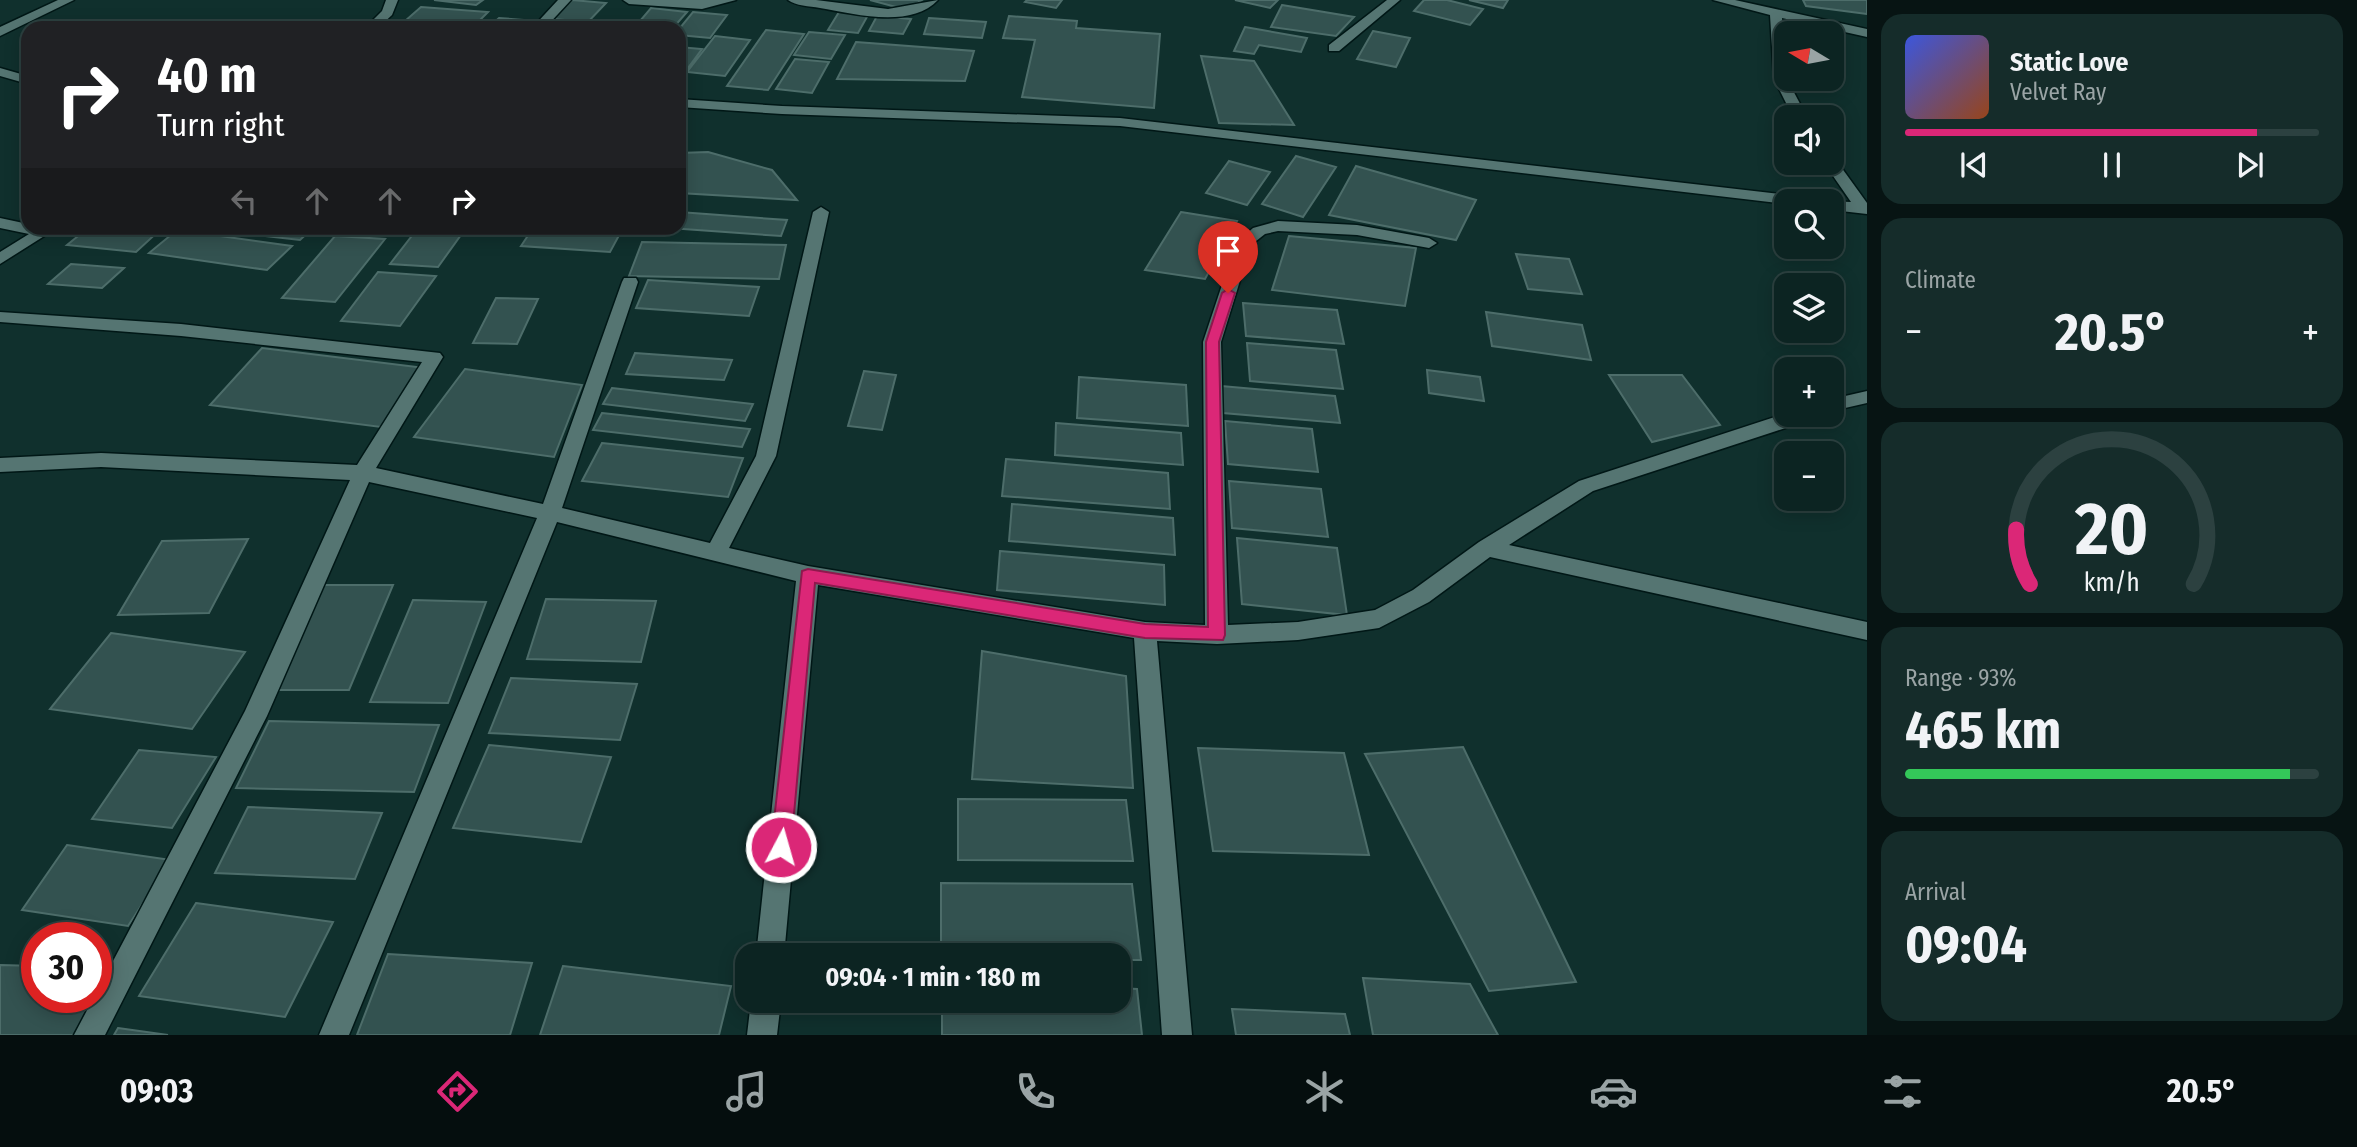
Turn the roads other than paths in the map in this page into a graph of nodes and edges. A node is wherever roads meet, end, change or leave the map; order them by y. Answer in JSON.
{"nodes":[{"id":1,"x":68,"y":0,"type":"edge"},
{"id":2,"x":392,"y":0,"type":"edge"},
{"id":3,"x":565,"y":0,"type":"edge"},
{"id":4,"x":629,"y":0,"type":"edge"},
{"id":5,"x":730,"y":0,"type":"edge"},
{"id":6,"x":794,"y":0,"type":"edge"},
{"id":7,"x":932,"y":0,"type":"edge"},
{"id":8,"x":1394,"y":0,"type":"edge"},
{"id":9,"x":1719,"y":0,"type":"edge"},
{"id":10,"x":1776,"y":12,"type":"junction"},
{"id":11,"x":23,"y":21,"type":"edge"},
{"id":12,"x":378,"y":21,"type":"edge"},
{"id":13,"x":545,"y":21,"type":"edge"},
{"id":14,"x":21,"y":22,"type":"edge"},
{"id":15,"x":0,"y":32,"type":"edge"},
{"id":16,"x":1867,"y":33,"type":"edge"},
{"id":17,"x":1334,"y":48,"type":"dead end"},
{"id":18,"x":0,"y":72,"type":"edge"},
{"id":19,"x":21,"y":78,"type":"edge"},
{"id":20,"x":686,"y":103,"type":"edge"},
{"id":21,"x":1792,"y":105,"type":"edge"},
{"id":22,"x":1840,"y":175,"type":"edge"},
{"id":23,"x":1774,"y":198,"type":"edge"},
{"id":24,"x":1844,"y":206,"type":"edge"},
{"id":25,"x":1865,"y":209,"type":"edge"},
{"id":26,"x":821,"y":212,"type":"dead end"},
{"id":27,"x":0,"y":223,"type":"edge"},
{"id":28,"x":21,"y":226,"type":"edge"},
{"id":29,"x":37,"y":235,"type":"edge"},
{"id":30,"x":1429,"y":243,"type":"dead end"},
{"id":31,"x":0,"y":259,"type":"edge"},
{"id":32,"x":631,"y":282,"type":"dead end"},
{"id":33,"x":0,"y":317,"type":"edge"},
{"id":34,"x":1867,"y":397,"type":"edge"},
{"id":35,"x":1844,"y":402,"type":"edge"},
{"id":36,"x":1774,"y":424,"type":"edge"},
{"id":37,"x":0,"y":464,"type":"edge"},
{"id":38,"x":363,"y":473,"type":"junction"},
{"id":39,"x":550,"y":513,"type":"junction"},
{"id":40,"x":1487,"y":548,"type":"junction"},
{"id":41,"x":716,"y":552,"type":"junction"},
{"id":42,"x":808,"y":575,"type":"junction"},
{"id":43,"x":1145,"y":631,"type":"junction"},
{"id":44,"x":1867,"y":631,"type":"edge"},
{"id":45,"x":1217,"y":635,"type":"junction"},
{"id":46,"x":771,"y":943,"type":"edge"},
{"id":47,"x":764,"y":1013,"type":"edge"},
{"id":48,"x":89,"y":1035,"type":"edge"},
{"id":49,"x":334,"y":1035,"type":"edge"},
{"id":50,"x":762,"y":1035,"type":"edge"},
{"id":51,"x":1177,"y":1035,"type":"edge"}],
"edges":[{"from":1,"to":11,"type":"street"},
{"from":2,"to":12,"type":"street"},
{"from":3,"to":13,"type":"street"},
{"from":4,"to":5,"type":"street"},
{"from":6,"to":7,"type":"street"},
{"from":8,"to":17,"type":"street"},
{"from":9,"to":10,"type":"street"},
{"from":10,"to":16,"type":"street"},
{"from":10,"to":21,"type":"street"},
{"from":14,"to":15,"type":"street"},
{"from":18,"to":19,"type":"street"},
{"from":20,"to":23,"type":"street"},
{"from":22,"to":25,"type":"street"},
{"from":24,"to":25,"type":"street"},
{"from":26,"to":41,"type":"street"},
{"from":27,"to":28,"type":"street"},
{"from":29,"to":31,"type":"street"},
{"from":30,"to":45,"type":"street"},
{"from":32,"to":39,"type":"street"},
{"from":33,"to":38,"type":"street"},
{"from":34,"to":35,"type":"street"},
{"from":36,"to":40,"type":"street"},
{"from":37,"to":38,"type":"street"},
{"from":38,"to":39,"type":"street"},
{"from":38,"to":48,"type":"street"},
{"from":39,"to":41,"type":"street"},
{"from":39,"to":49,"type":"street"},
{"from":40,"to":44,"type":"street"},
{"from":40,"to":45,"type":"street"},
{"from":41,"to":42,"type":"street"},
{"from":42,"to":43,"type":"street"},
{"from":42,"to":46,"type":"street"},
{"from":43,"to":45,"type":"street"},
{"from":43,"to":51,"type":"street"},
{"from":47,"to":50,"type":"street"}]}
